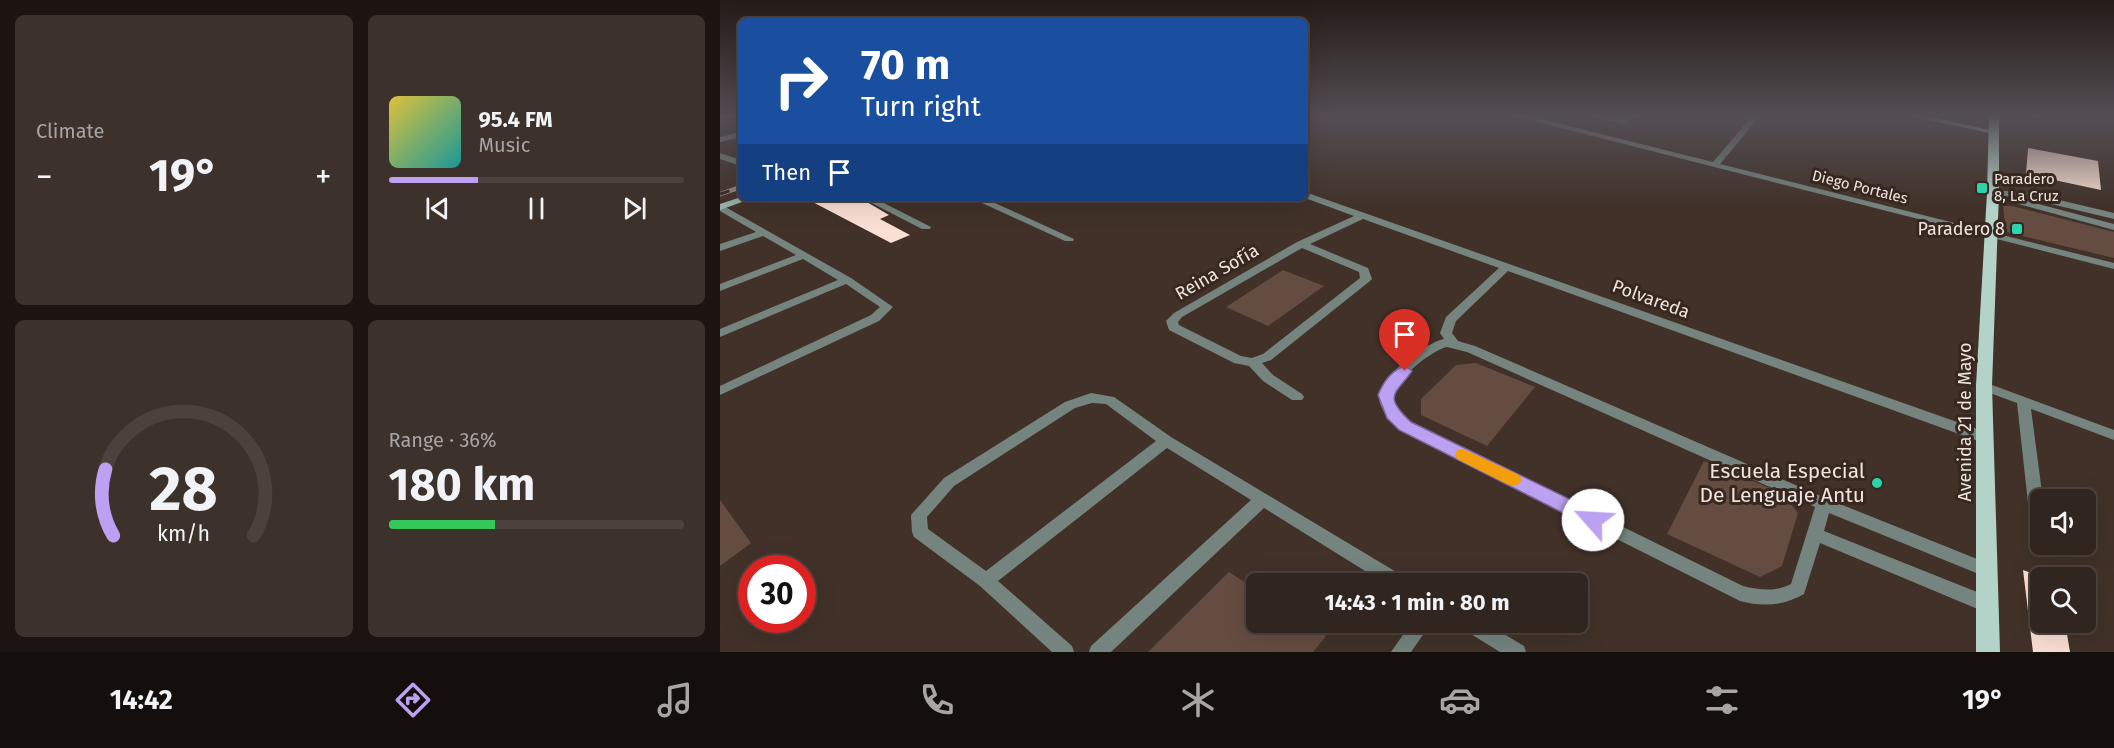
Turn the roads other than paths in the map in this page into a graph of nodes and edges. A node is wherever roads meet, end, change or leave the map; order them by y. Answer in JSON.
{"nodes":[{"id":1,"x":1636,"y":145,"type":"edge"},
{"id":2,"x":1731,"y":145,"type":"edge"},
{"id":3,"x":1996,"y":145,"type":"edge"},
{"id":4,"x":720,"y":156,"type":"edge"},
{"id":5,"x":738,"y":163,"type":"edge"},
{"id":6,"x":1715,"y":165,"type":"junction"},
{"id":7,"x":1999,"y":194,"type":"junction"},
{"id":8,"x":1308,"y":196,"type":"edge"},
{"id":9,"x":739,"y":201,"type":"edge"},
{"id":10,"x":873,"y":201,"type":"edge"},
{"id":11,"x":983,"y":201,"type":"edge"},
{"id":12,"x":720,"y":207,"type":"edge"},
{"id":13,"x":1363,"y":214,"type":"junction"},
{"id":14,"x":2114,"y":216,"type":"edge"},
{"id":15,"x":2114,"y":226,"type":"edge"},
{"id":16,"x":926,"y":227,"type":"dead end"},
{"id":17,"x":762,"y":232,"type":"junction"},
{"id":18,"x":1990,"y":233,"type":"junction"},
{"id":19,"x":1069,"y":239,"type":"dead end"},
{"id":20,"x":1301,"y":244,"type":"junction"},
{"id":21,"x":720,"y":248,"type":"edge"},
{"id":22,"x":802,"y":256,"type":"junction"},
{"id":23,"x":2114,"y":266,"type":"edge"},
{"id":24,"x":1506,"y":267,"type":"junction"},
{"id":25,"x":847,"y":280,"type":"junction"},
{"id":26,"x":720,"y":288,"type":"edge"},
{"id":27,"x":720,"y":333,"type":"edge"},
{"id":28,"x":1453,"y":343,"type":"junction"},
{"id":29,"x":1253,"y":362,"type":"junction"},
{"id":30,"x":1984,"y":386,"type":"junction"},
{"id":31,"x":720,"y":391,"type":"edge"},
{"id":32,"x":1297,"y":397,"type":"dead end"},
{"id":33,"x":2023,"y":400,"type":"junction"},
{"id":34,"x":2114,"y":435,"type":"edge"},
{"id":35,"x":1986,"y":438,"type":"junction"},
{"id":36,"x":1166,"y":441,"type":"junction"},
{"id":37,"x":2034,"y":489,"type":"edge"},
{"id":38,"x":1262,"y":500,"type":"junction"},
{"id":39,"x":1824,"y":504,"type":"junction"},
{"id":40,"x":1815,"y":534,"type":"junction"},
{"id":41,"x":1986,"y":570,"type":"junction"},
{"id":42,"x":1384,"y":573,"type":"edge"},
{"id":43,"x":987,"y":581,"type":"junction"},
{"id":44,"x":1986,"y":604,"type":"junction"},
{"id":45,"x":1415,"y":633,"type":"edge"},
{"id":46,"x":1485,"y":633,"type":"edge"},
{"id":47,"x":1065,"y":652,"type":"edge"},
{"id":48,"x":1098,"y":652,"type":"edge"},
{"id":49,"x":1400,"y":652,"type":"edge"},
{"id":50,"x":1517,"y":652,"type":"edge"},
{"id":51,"x":1988,"y":652,"type":"edge"}],
"edges":[{"from":1,"to":6,"type":"street","name":"Diego Portales"},
{"from":2,"to":6,"type":"street"},
{"from":3,"to":7,"type":"main road","name":"Avenida 21 de Mayo"},
{"from":4,"to":5,"type":"street"},
{"from":6,"to":18,"type":"street","name":"Diego Portales"},
{"from":7,"to":14,"type":"street"},
{"from":7,"to":15,"type":"street"},
{"from":7,"to":18,"type":"main road","name":"Avenida 21 de Mayo"},
{"from":8,"to":13,"type":"street","name":"Polvareda"},
{"from":9,"to":12,"type":"main road"},
{"from":10,"to":16,"type":"street"},
{"from":11,"to":19,"type":"street"},
{"from":12,"to":17,"type":"street"},
{"from":13,"to":20,"type":"street","name":"Reina Sofía"},
{"from":13,"to":24,"type":"street","name":"Polvareda"},
{"from":17,"to":21,"type":"street"},
{"from":17,"to":22,"type":"street"},
{"from":18,"to":23,"type":"street","name":"Diego Portales"},
{"from":18,"to":30,"type":"main road","name":"Avenida 21 de Mayo"},
{"from":20,"to":29,"type":"street"},
{"from":20,"to":29,"type":"street","name":"Reina Sofía"},
{"from":22,"to":25,"type":"street"},
{"from":22,"to":26,"type":"street"},
{"from":24,"to":28,"type":"street"},
{"from":24,"to":35,"type":"street","name":"Polvareda"},
{"from":25,"to":27,"type":"street"},
{"from":25,"to":31,"type":"street"},
{"from":28,"to":39,"type":"street"},
{"from":28,"to":40,"type":"street"},
{"from":29,"to":32,"type":"street","name":"Reina Sofía"},
{"from":30,"to":33,"type":"street"},
{"from":30,"to":35,"type":"main road","name":"Avenida 21 de Mayo"},
{"from":33,"to":34,"type":"street"},
{"from":33,"to":37,"type":"street"},
{"from":35,"to":41,"type":"main road","name":"Avenida 21 de Mayo"},
{"from":36,"to":38,"type":"street"},
{"from":36,"to":43,"type":"street"},
{"from":36,"to":43,"type":"street"},
{"from":38,"to":42,"type":"street"},
{"from":38,"to":48,"type":"street"},
{"from":39,"to":40,"type":"street"},
{"from":39,"to":41,"type":"street"},
{"from":40,"to":44,"type":"street"},
{"from":41,"to":44,"type":"main road","name":"Avenida 21 de Mayo"},
{"from":43,"to":47,"type":"street"},
{"from":44,"to":51,"type":"main road","name":"Avenida 21 de Mayo"},
{"from":45,"to":49,"type":"street"},
{"from":46,"to":50,"type":"street"}]}
